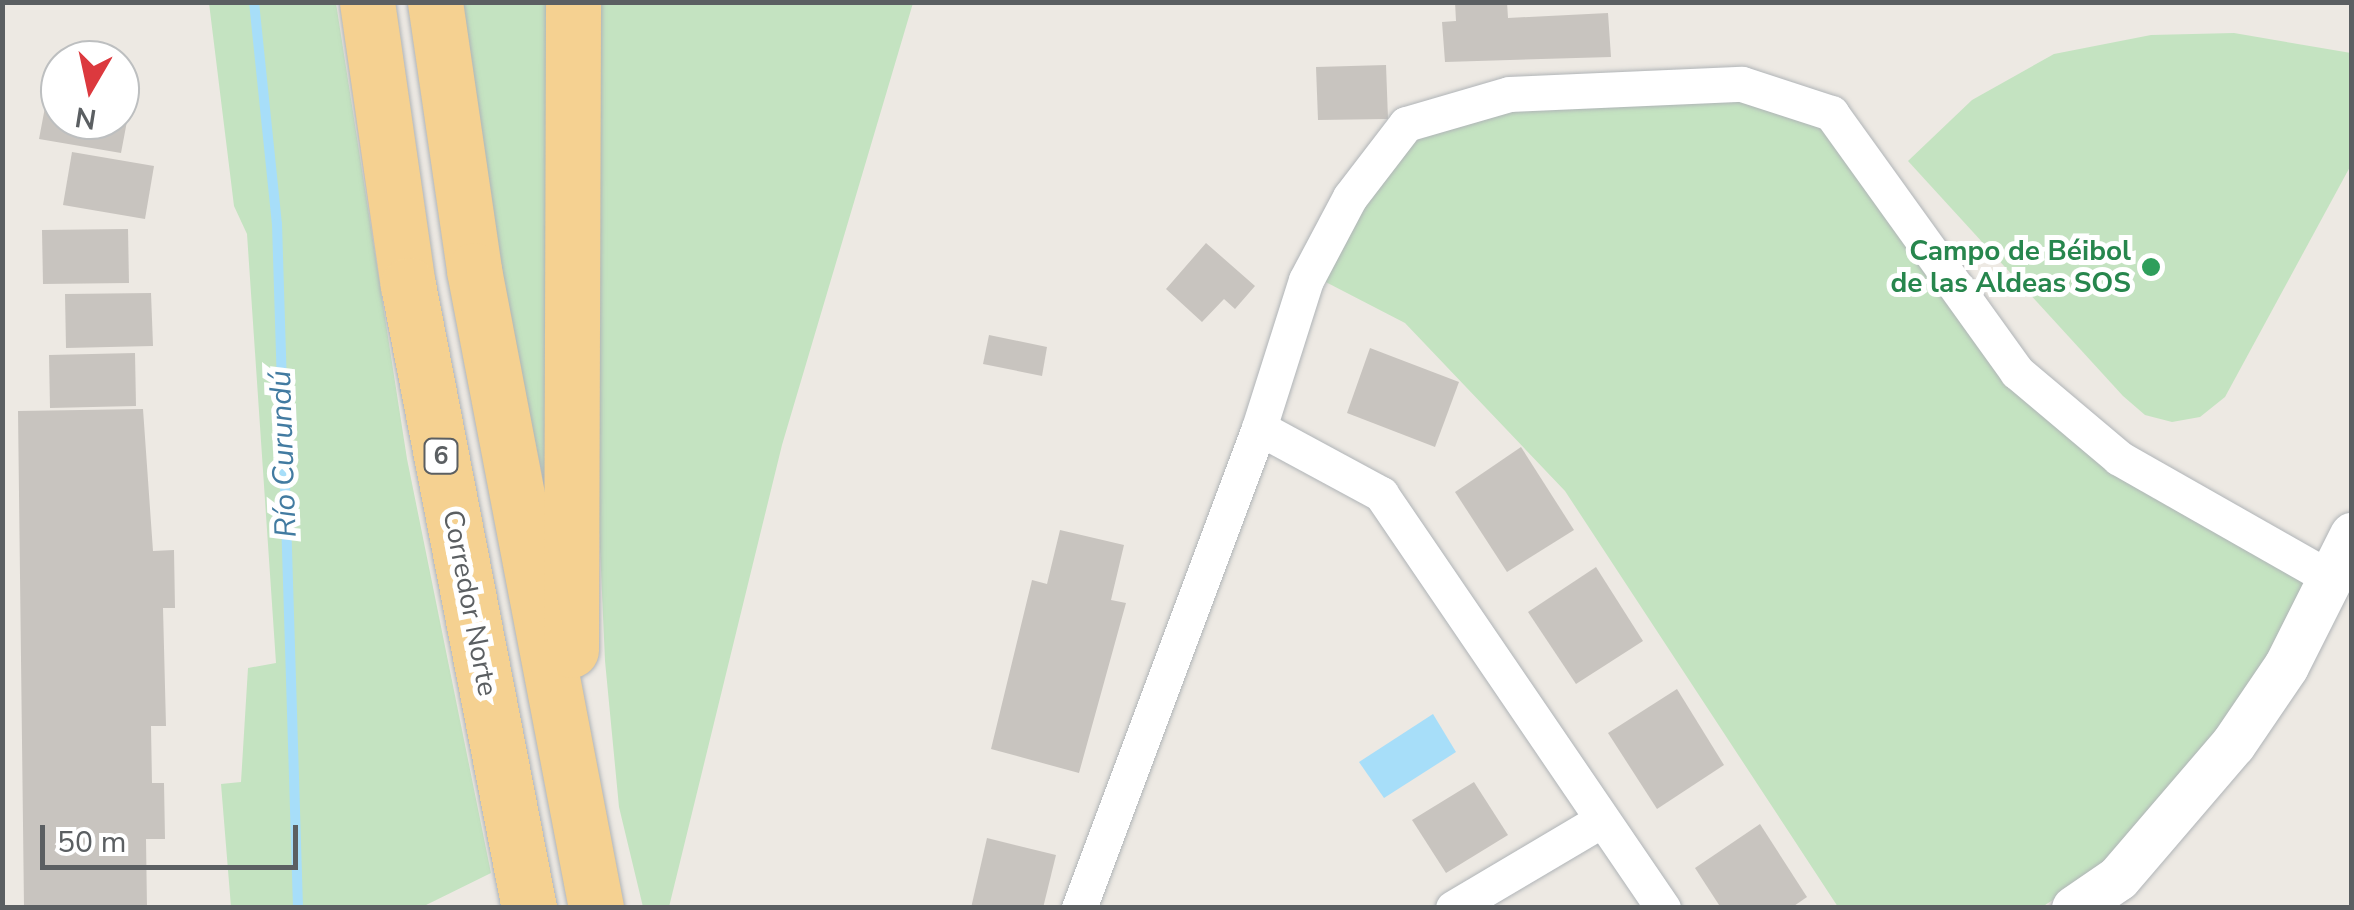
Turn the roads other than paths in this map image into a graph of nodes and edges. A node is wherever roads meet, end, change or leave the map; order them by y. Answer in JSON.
{"nodes":[{"id":1,"x":367,"y":2,"type":"edge"},
{"id":2,"x":435,"y":2,"type":"edge"},
{"id":3,"x":574,"y":2,"type":"edge"},
{"id":4,"x":1260,"y":428,"type":"junction"},
{"id":5,"x":2352,"y":535,"type":"edge"},
{"id":6,"x":2330,"y":578,"type":"junction"},
{"id":7,"x":570,"y":778,"type":"junction"},
{"id":8,"x":1602,"y":820,"type":"junction"},
{"id":9,"x":529,"y":908,"type":"edge"},
{"id":10,"x":596,"y":908,"type":"edge"},
{"id":11,"x":1079,"y":908,"type":"edge"},
{"id":12,"x":1452,"y":908,"type":"edge"},
{"id":13,"x":1664,"y":908,"type":"edge"},
{"id":14,"x":2074,"y":908,"type":"edge"}],
"edges":[{"from":1,"to":9,"type":"highway","name":"Corredor Norte","number":"6"},
{"from":2,"to":7,"type":"highway"},
{"from":3,"to":7,"type":"highway"},
{"from":4,"to":6,"type":"street"},
{"from":4,"to":8,"type":"street"},
{"from":4,"to":11,"type":"street"},
{"from":5,"to":6,"type":"street"},
{"from":6,"to":14,"type":"street"},
{"from":7,"to":10,"type":"highway"},
{"from":8,"to":12,"type":"street"},
{"from":8,"to":13,"type":"street"}]}
